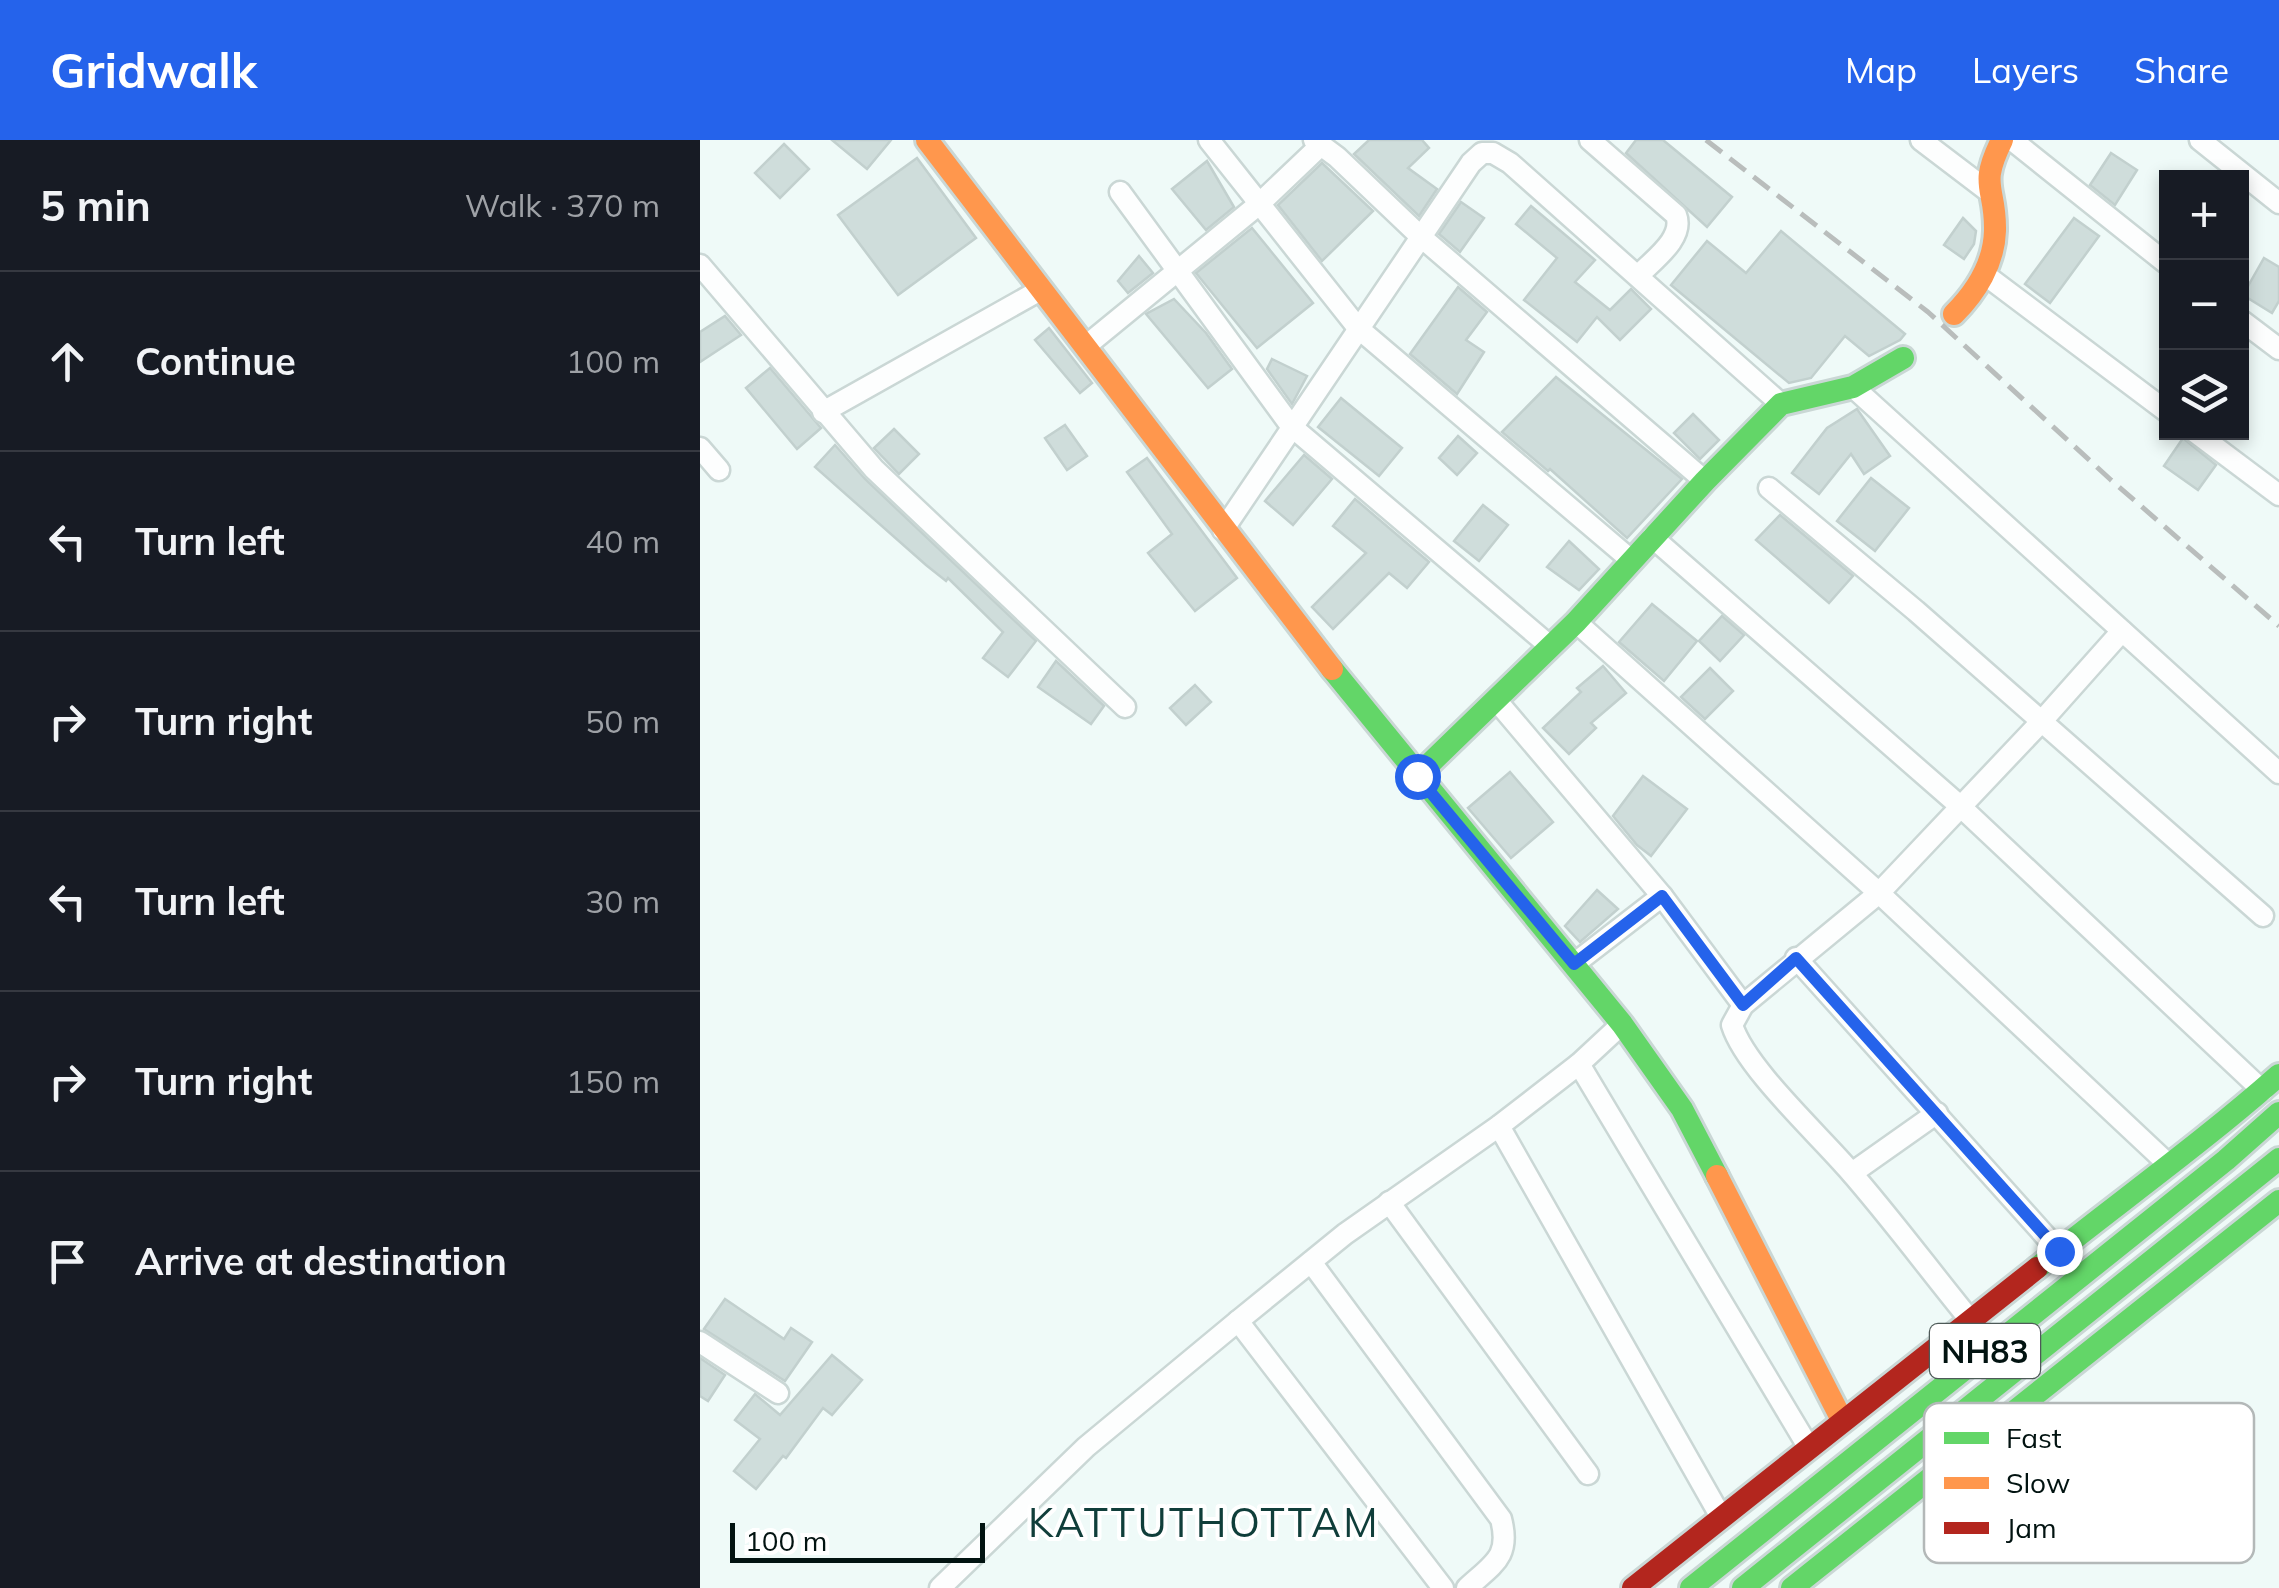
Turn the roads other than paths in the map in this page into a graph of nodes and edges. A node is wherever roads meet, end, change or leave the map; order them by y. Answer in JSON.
{"nodes":[{"id":1,"x":927,"y":140,"type":"edge"},
{"id":2,"x":1209,"y":140,"type":"edge"},
{"id":3,"x":1590,"y":140,"type":"edge"},
{"id":4,"x":1921,"y":140,"type":"edge"},
{"id":5,"x":2002,"y":140,"type":"edge"},
{"id":6,"x":2012,"y":140,"type":"edge"},
{"id":7,"x":2200,"y":140,"type":"edge"},
{"id":8,"x":1330,"y":146,"type":"edge"},
{"id":9,"x":1482,"y":146,"type":"edge"},
{"id":10,"x":1988,"y":191,"type":"junction"},
{"id":11,"x":1120,"y":192,"type":"dead end"},
{"id":12,"x":2279,"y":203,"type":"edge"},
{"id":13,"x":1258,"y":205,"type":"junction"},
{"id":14,"x":1420,"y":236,"type":"junction"},
{"id":15,"x":2162,"y":260,"type":"edge"},
{"id":16,"x":1178,"y":272,"type":"junction"},
{"id":17,"x":1984,"y":274,"type":"junction"},
{"id":18,"x":1638,"y":276,"type":"junction"},
{"id":19,"x":704,"y":279,"type":"edge"},
{"id":20,"x":1042,"y":289,"type":"junction"},
{"id":21,"x":1954,"y":314,"type":"dead end"},
{"id":22,"x":2249,"y":327,"type":"edge"},
{"id":23,"x":1358,"y":328,"type":"junction"},
{"id":24,"x":1087,"y":345,"type":"junction"},
{"id":25,"x":2279,"y":349,"type":"edge"},
{"id":26,"x":1904,"y":358,"type":"dead end"},
{"id":27,"x":1853,"y":387,"type":"junction"},
{"id":28,"x":1781,"y":404,"type":"junction"},
{"id":29,"x":2159,"y":406,"type":"edge"},
{"id":30,"x":823,"y":412,"type":"junction"},
{"id":31,"x":1291,"y":426,"type":"junction"},
{"id":32,"x":2206,"y":440,"type":"edge"},
{"id":33,"x":700,"y":448,"type":"edge"},
{"id":34,"x":720,"y":470,"type":"dead end"},
{"id":35,"x":1704,"y":481,"type":"junction"},
{"id":36,"x":1769,"y":488,"type":"dead end"},
{"id":37,"x":2279,"y":496,"type":"edge"},
{"id":38,"x":1223,"y":530,"type":"junction"},
{"id":39,"x":1652,"y":537,"type":"junction"},
{"id":40,"x":1631,"y":560,"type":"junction"},
{"id":41,"x":1576,"y":622,"type":"junction"},
{"id":42,"x":2122,"y":631,"type":"junction"},
{"id":43,"x":1550,"y":647,"type":"junction"},
{"id":44,"x":1496,"y":700,"type":"junction"},
{"id":45,"x":1125,"y":706,"type":"dead end"},
{"id":46,"x":2041,"y":722,"type":"junction"},
{"id":47,"x":2279,"y":773,"type":"edge"},
{"id":48,"x":1417,"y":776,"type":"junction"},
{"id":49,"x":1960,"y":806,"type":"junction"},
{"id":50,"x":1879,"y":892,"type":"junction"},
{"id":51,"x":1662,"y":896,"type":"junction"},
{"id":52,"x":2263,"y":916,"type":"dead end"},
{"id":53,"x":1796,"y":958,"type":"junction"},
{"id":54,"x":1574,"y":964,"type":"junction"},
{"id":55,"x":1743,"y":1005,"type":"junction"},
{"id":56,"x":1622,"y":1024,"type":"junction"},
{"id":57,"x":1579,"y":1064,"type":"junction"},
{"id":58,"x":2271,"y":1083,"type":"edge"},
{"id":59,"x":1937,"y":1113,"type":"junction"},
{"id":60,"x":2279,"y":1113,"type":"edge"},
{"id":61,"x":1499,"y":1126,"type":"junction"},
{"id":62,"x":2279,"y":1159,"type":"edge"},
{"id":63,"x":2168,"y":1164,"type":"junction"},
{"id":64,"x":1852,"y":1173,"type":"junction"},
{"id":65,"x":2279,"y":1201,"type":"edge"},
{"id":66,"x":1389,"y":1202,"type":"junction"},
{"id":67,"x":2059,"y":1251,"type":"junction"},
{"id":68,"x":1311,"y":1262,"type":"junction"},
{"id":69,"x":1238,"y":1321,"type":"junction"},
{"id":70,"x":1971,"y":1321,"type":"junction"},
{"id":71,"x":700,"y":1342,"type":"edge"},
{"id":72,"x":778,"y":1393,"type":"dead end"},
{"id":73,"x":1974,"y":1403,"type":"edge"},
{"id":74,"x":2025,"y":1403,"type":"edge"},
{"id":75,"x":1842,"y":1420,"type":"junction"},
{"id":76,"x":1924,"y":1443,"type":"edge"},
{"id":77,"x":1809,"y":1448,"type":"junction"},
{"id":78,"x":1588,"y":1474,"type":"dead end"},
{"id":79,"x":1924,"y":1483,"type":"edge"},
{"id":80,"x":1720,"y":1518,"type":"junction"},
{"id":81,"x":940,"y":1588,"type":"edge"},
{"id":82,"x":1443,"y":1588,"type":"edge"},
{"id":83,"x":1467,"y":1588,"type":"edge"},
{"id":84,"x":1633,"y":1588,"type":"edge"},
{"id":85,"x":1690,"y":1588,"type":"edge"},
{"id":86,"x":1743,"y":1588,"type":"edge"},
{"id":87,"x":1792,"y":1588,"type":"edge"}],
"edges":[{"from":1,"to":20,"type":"main road"},
{"from":2,"to":13,"type":"street"},
{"from":3,"to":18,"type":"street"},
{"from":4,"to":10,"type":"street"},
{"from":5,"to":10,"type":"main road"},
{"from":6,"to":15,"type":"street"},
{"from":7,"to":12,"type":"street"},
{"from":8,"to":13,"type":"street"},
{"from":8,"to":14,"type":"street"},
{"from":9,"to":14,"type":"street"},
{"from":9,"to":18,"type":"street"},
{"from":10,"to":17,"type":"main road"},
{"from":11,"to":16,"type":"street"},
{"from":13,"to":16,"type":"street"},
{"from":13,"to":23,"type":"street"},
{"from":14,"to":23,"type":"street"},
{"from":14,"to":35,"type":"street"},
{"from":16,"to":24,"type":"street"},
{"from":16,"to":31,"type":"street"},
{"from":17,"to":21,"type":"main road"},
{"from":17,"to":29,"type":"street"},
{"from":18,"to":28,"type":"street"},
{"from":19,"to":30,"type":"street"},
{"from":20,"to":24,"type":"main road"},
{"from":20,"to":30,"type":"street"},
{"from":22,"to":25,"type":"street"},
{"from":23,"to":31,"type":"street"},
{"from":23,"to":40,"type":"street"},
{"from":24,"to":38,"type":"main road"},
{"from":26,"to":27,"type":"main road"},
{"from":27,"to":28,"type":"main road"},
{"from":27,"to":42,"type":"street"},
{"from":28,"to":35,"type":"main road"},
{"from":30,"to":45,"type":"street"},
{"from":31,"to":38,"type":"street"},
{"from":31,"to":43,"type":"street"},
{"from":32,"to":37,"type":"street"},
{"from":33,"to":34,"type":"street"},
{"from":35,"to":39,"type":"main road"},
{"from":36,"to":46,"type":"street"},
{"from":38,"to":48,"type":"main road"},
{"from":39,"to":40,"type":"main road"},
{"from":39,"to":49,"type":"street"},
{"from":40,"to":41,"type":"main road"},
{"from":41,"to":43,"type":"main road"},
{"from":41,"to":50,"type":"street"},
{"from":42,"to":46,"type":"street"},
{"from":42,"to":47,"type":"street"},
{"from":43,"to":44,"type":"main road"},
{"from":44,"to":48,"type":"main road"},
{"from":44,"to":51,"type":"street"},
{"from":46,"to":49,"type":"street"},
{"from":46,"to":52,"type":"street"},
{"from":48,"to":54,"type":"main road"},
{"from":49,"to":50,"type":"street"},
{"from":49,"to":58,"type":"street"},
{"from":50,"to":53,"type":"street"},
{"from":50,"to":63,"type":"street"},
{"from":51,"to":54,"type":"street"},
{"from":51,"to":55,"type":"street"},
{"from":53,"to":55,"type":"street"},
{"from":53,"to":59,"type":"street"},
{"from":54,"to":56,"type":"main road"},
{"from":55,"to":64,"type":"street"},
{"from":56,"to":57,"type":"street"},
{"from":56,"to":75,"type":"main road"},
{"from":57,"to":61,"type":"street"},
{"from":57,"to":77,"type":"street"},
{"from":58,"to":63,"type":"main road"},
{"from":59,"to":64,"type":"street"},
{"from":59,"to":67,"type":"street"},
{"from":60,"to":85,"type":"main road","number":"NH83"},
{"from":61,"to":66,"type":"street"},
{"from":61,"to":80,"type":"street"},
{"from":62,"to":73,"type":"main road","number":"NH83"},
{"from":63,"to":67,"type":"main road"},
{"from":64,"to":70,"type":"street"},
{"from":65,"to":74,"type":"main road"},
{"from":66,"to":68,"type":"street"},
{"from":66,"to":78,"type":"street"},
{"from":67,"to":70,"type":"main road"},
{"from":68,"to":69,"type":"street"},
{"from":68,"to":83,"type":"street"},
{"from":69,"to":81,"type":"street"},
{"from":69,"to":82,"type":"street"},
{"from":70,"to":75,"type":"main road"},
{"from":71,"to":72,"type":"street"},
{"from":75,"to":77,"type":"main road"},
{"from":76,"to":86,"type":"main road","number":"NH83"},
{"from":77,"to":80,"type":"main road"},
{"from":79,"to":87,"type":"main road"},
{"from":80,"to":84,"type":"main road"}]}
